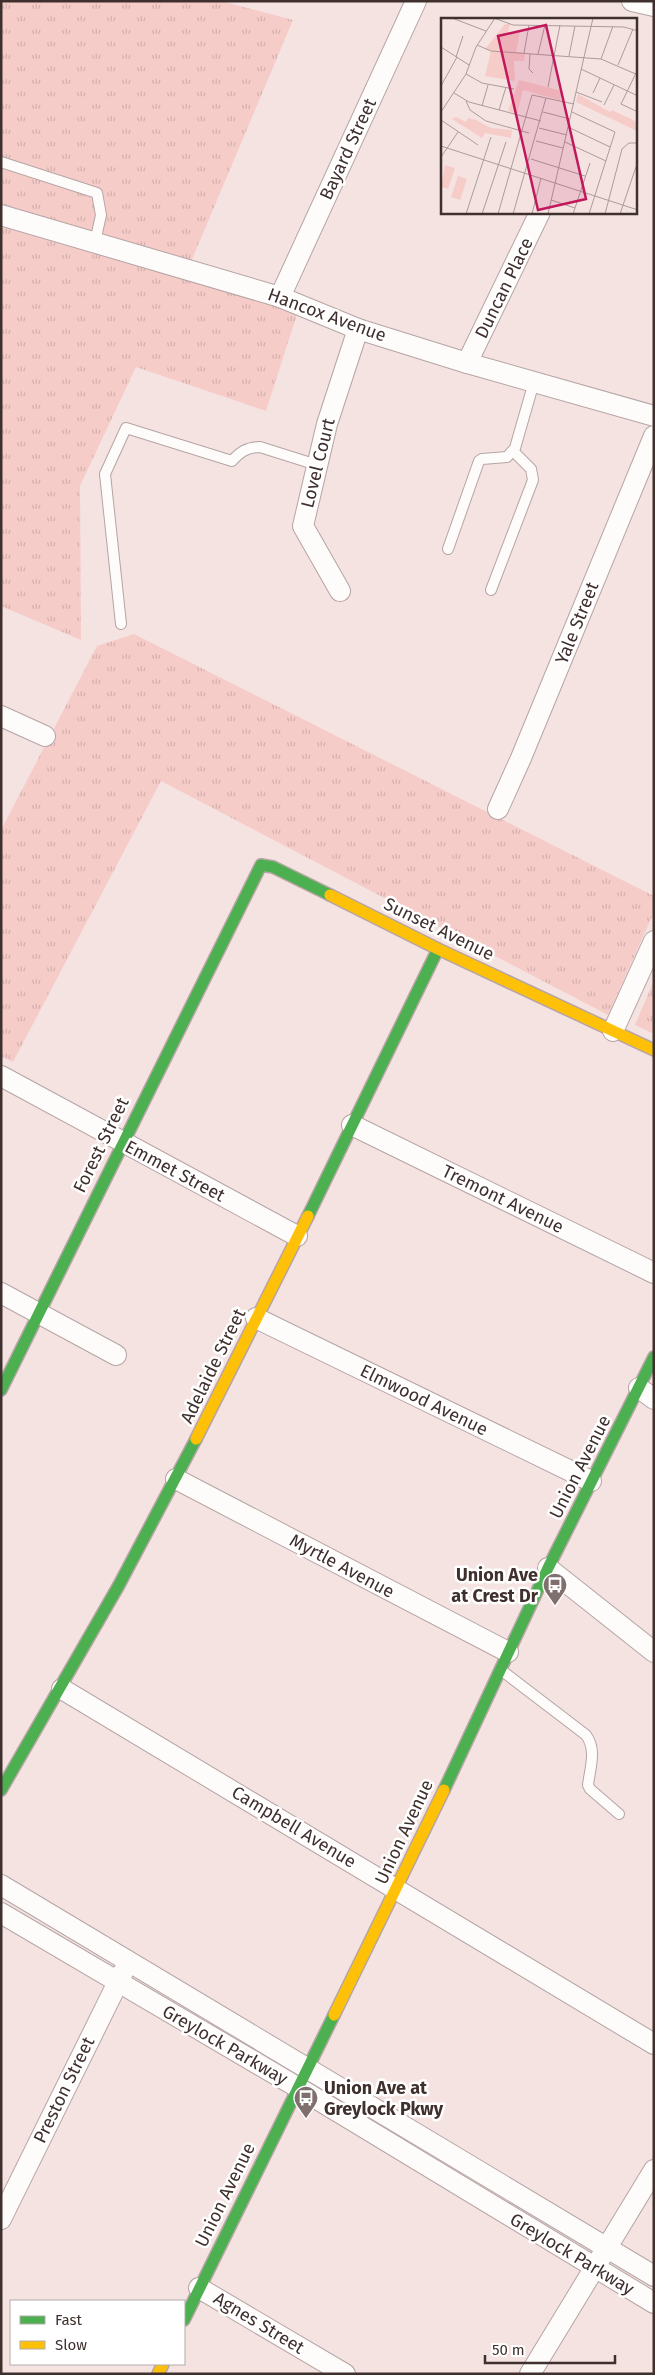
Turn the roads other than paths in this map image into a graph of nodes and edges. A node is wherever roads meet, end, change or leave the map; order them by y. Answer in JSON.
{"nodes":[{"id":1,"x":416,"y":1,"type":"edge"},
{"id":2,"x":1,"y":162,"type":"edge"},
{"id":3,"x":1,"y":214,"type":"edge"},
{"id":4,"x":539,"y":214,"type":"edge"},
{"id":5,"x":95,"y":242,"type":"junction"},
{"id":6,"x":280,"y":297,"type":"junction"},
{"id":7,"x":358,"y":329,"type":"junction"},
{"id":8,"x":467,"y":363,"type":"junction"},
{"id":9,"x":534,"y":382,"type":"junction"},
{"id":10,"x":654,"y":416,"type":"edge"},
{"id":11,"x":654,"y":436,"type":"edge"},
{"id":12,"x":513,"y":451,"type":"junction"},
{"id":13,"x":317,"y":465,"type":"junction"},
{"id":14,"x":448,"y":548,"type":"dead end"},
{"id":15,"x":491,"y":590,"type":"dead end"},
{"id":16,"x":340,"y":592,"type":"dead end"},
{"id":17,"x":121,"y":624,"type":"dead end"},
{"id":18,"x":1,"y":716,"type":"edge"},
{"id":19,"x":46,"y":736,"type":"dead end"},
{"id":20,"x":498,"y":809,"type":"dead end"},
{"id":21,"x":234,"y":916,"type":"joint"},
{"id":22,"x":654,"y":941,"type":"edge"},
{"id":23,"x":438,"y":949,"type":"junction"},
{"id":24,"x":613,"y":1031,"type":"junction"},
{"id":25,"x":654,"y":1050,"type":"edge"},
{"id":26,"x":1,"y":1076,"type":"edge"},
{"id":27,"x":352,"y":1125,"type":"junction"},
{"id":28,"x":122,"y":1142,"type":"junction"},
{"id":29,"x":297,"y":1236,"type":"junction"},
{"id":30,"x":654,"y":1273,"type":"edge"},
{"id":31,"x":1,"y":1292,"type":"edge"},
{"id":32,"x":40,"y":1313,"type":"junction"},
{"id":33,"x":256,"y":1318,"type":"junction"},
{"id":34,"x":116,"y":1355,"type":"dead end"},
{"id":35,"x":654,"y":1357,"type":"edge"},
{"id":36,"x":1,"y":1390,"type":"edge"},
{"id":37,"x":646,"y":1394,"type":"edge"},
{"id":38,"x":176,"y":1479,"type":"junction"},
{"id":39,"x":591,"y":1481,"type":"junction"},
{"id":40,"x":548,"y":1568,"type":"junction"},
{"id":41,"x":654,"y":1652,"type":"edge"},
{"id":42,"x":504,"y":1661,"type":"junction"},
{"id":43,"x":62,"y":1689,"type":"junction"},
{"id":44,"x":1,"y":1790,"type":"edge"},
{"id":45,"x":619,"y":1814,"type":"dead end"},
{"id":46,"x":1,"y":1885,"type":"edge"},
{"id":47,"x":397,"y":1889,"type":"junction"},
{"id":48,"x":1,"y":1913,"type":"edge"},
{"id":49,"x":128,"y":1962,"type":"junction"},
{"id":50,"x":118,"y":1982,"type":"junction"},
{"id":51,"x":654,"y":2044,"type":"edge"},
{"id":52,"x":306,"y":2069,"type":"junction"},
{"id":53,"x":297,"y":2087,"type":"junction"},
{"id":54,"x":654,"y":2170,"type":"edge"},
{"id":55,"x":1,"y":2219,"type":"edge"},
{"id":56,"x":607,"y":2247,"type":"junction"},
{"id":57,"x":594,"y":2267,"type":"junction"},
{"id":58,"x":654,"y":2276,"type":"edge"},
{"id":59,"x":199,"y":2288,"type":"junction"},
{"id":60,"x":654,"y":2303,"type":"edge"},
{"id":61,"x":185,"y":2318,"type":"edge"},
{"id":62,"x":345,"y":2374,"type":"edge"},
{"id":63,"x":530,"y":2374,"type":"edge"}],
"edges":[{"from":1,"to":6,"type":"street","name":"Bayard Street"},
{"from":2,"to":5,"type":"lane"},
{"from":3,"to":5,"type":"street","name":"Hancox Avenue"},
{"from":4,"to":8,"type":"street","name":"Duncan Place"},
{"from":5,"to":6,"type":"street","name":"Hancox Avenue"},
{"from":6,"to":7,"type":"street","name":"Hancox Avenue"},
{"from":7,"to":8,"type":"street","name":"Hancox Avenue"},
{"from":7,"to":13,"type":"street","name":"Lovel Court"},
{"from":8,"to":9,"type":"street","name":"Hancox Avenue"},
{"from":9,"to":10,"type":"street","name":"Hancox Avenue"},
{"from":9,"to":12,"type":"lane"},
{"from":11,"to":20,"type":"street","name":"Yale Street"},
{"from":12,"to":14,"type":"lane"},
{"from":12,"to":15,"type":"lane"},
{"from":13,"to":16,"type":"street","name":"Lovel Court"},
{"from":13,"to":17,"type":"lane"},
{"from":18,"to":19,"type":"street"},
{"from":21,"to":23,"type":"street","name":"Sunset Avenue"},
{"from":21,"to":28,"type":"street","name":"Forest Street"},
{"from":22,"to":24,"type":"street"},
{"from":23,"to":24,"type":"street","name":"Sunset Avenue"},
{"from":23,"to":27,"type":"street","name":"Adelaide Street"},
{"from":24,"to":25,"type":"street","name":"Sunset Avenue"},
{"from":26,"to":28,"type":"street","name":"Emmet Street"},
{"from":27,"to":29,"type":"street","name":"Adelaide Street"},
{"from":27,"to":30,"type":"street","name":"Tremont Avenue"},
{"from":28,"to":29,"type":"street","name":"Emmet Street"},
{"from":28,"to":32,"type":"street","name":"Forest Street"},
{"from":29,"to":33,"type":"street","name":"Adelaide Street"},
{"from":31,"to":32,"type":"street"},
{"from":32,"to":34,"type":"street"},
{"from":32,"to":36,"type":"street","name":"Forest Street"},
{"from":33,"to":38,"type":"street","name":"Adelaide Street"},
{"from":33,"to":39,"type":"street","name":"Elmwood Avenue"},
{"from":35,"to":37,"type":"street","name":"Union Avenue"},
{"from":37,"to":39,"type":"street","name":"Union Avenue"},
{"from":38,"to":42,"type":"street","name":"Myrtle Avenue"},
{"from":38,"to":43,"type":"street","name":"Adelaide Street"},
{"from":39,"to":40,"type":"street","name":"Union Avenue"},
{"from":40,"to":41,"type":"street"},
{"from":40,"to":42,"type":"street","name":"Union Avenue"},
{"from":42,"to":45,"type":"lane"},
{"from":42,"to":47,"type":"street","name":"Union Avenue"},
{"from":43,"to":44,"type":"street","name":"Adelaide Street"},
{"from":43,"to":47,"type":"street","name":"Campbell Avenue"},
{"from":46,"to":49,"type":"street","name":"Greylock Parkway"},
{"from":47,"to":51,"type":"street","name":"Campbell Avenue"},
{"from":47,"to":52,"type":"street","name":"Union Avenue"},
{"from":48,"to":50,"type":"street","name":"Greylock Parkway"},
{"from":49,"to":50,"type":"street","name":"Preston Street"},
{"from":49,"to":52,"type":"street","name":"Greylock Parkway"},
{"from":50,"to":53,"type":"street","name":"Greylock Parkway"},
{"from":50,"to":55,"type":"street","name":"Preston Street"},
{"from":52,"to":53,"type":"street","name":"Union Avenue"},
{"from":52,"to":56,"type":"street","name":"Greylock Parkway"},
{"from":53,"to":57,"type":"street","name":"Greylock Parkway"},
{"from":53,"to":59,"type":"street","name":"Union Avenue"},
{"from":54,"to":56,"type":"street"},
{"from":56,"to":57,"type":"street"},
{"from":56,"to":58,"type":"street","name":"Greylock Parkway"},
{"from":57,"to":60,"type":"street","name":"Greylock Parkway"},
{"from":57,"to":63,"type":"street"},
{"from":59,"to":61,"type":"street","name":"Union Avenue"},
{"from":59,"to":62,"type":"street","name":"Agnes Street"}]}
